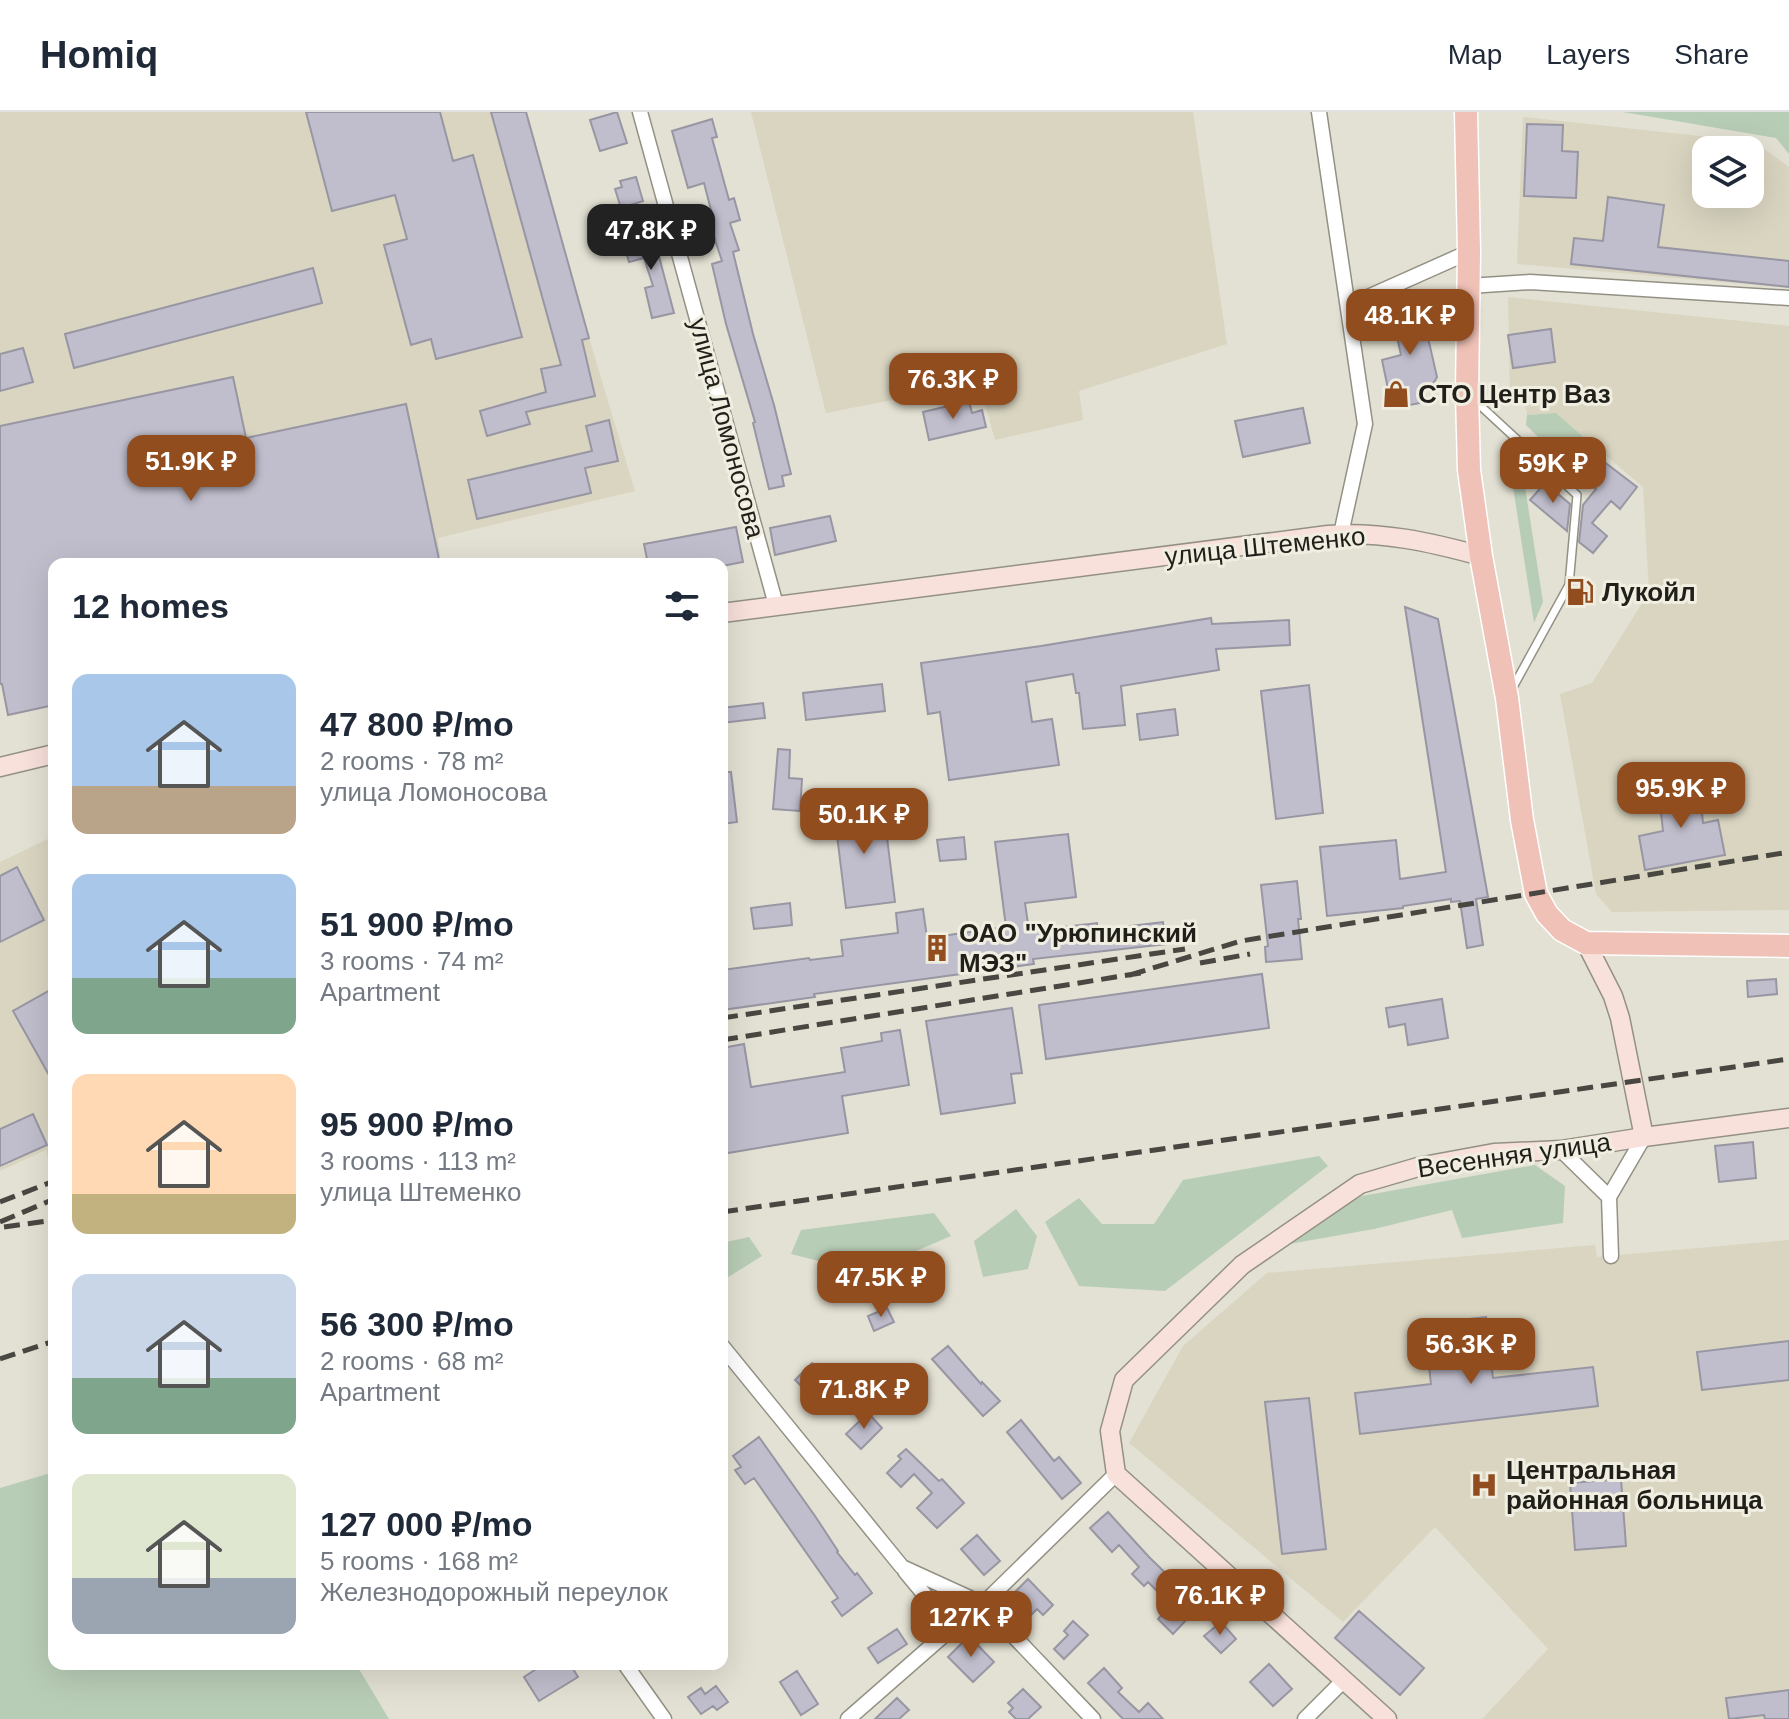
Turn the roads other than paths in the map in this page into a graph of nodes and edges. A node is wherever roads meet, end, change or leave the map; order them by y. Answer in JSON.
{"nodes":[{"id":1,"x":640,"y":112,"type":"edge"},
{"id":2,"x":1319,"y":112,"type":"edge"},
{"id":3,"x":1466,"y":112,"type":"edge"},
{"id":4,"x":1469,"y":252,"type":"junction"},
{"id":5,"x":1469,"y":286,"type":"junction"},
{"id":6,"x":1789,"y":298,"type":"edge"},
{"id":7,"x":1348,"y":306,"type":"junction"},
{"id":8,"x":1467,"y":394,"type":"junction"},
{"id":9,"x":1341,"y":534,"type":"junction"},
{"id":10,"x":1481,"y":556,"type":"junction"},
{"id":11,"x":776,"y":605,"type":"junction"},
{"id":12,"x":728,"y":612,"type":"edge"},
{"id":13,"x":1507,"y":698,"type":"junction"},
{"id":14,"x":48,"y":755,"type":"edge"},
{"id":15,"x":0,"y":767,"type":"edge"},
{"id":16,"x":1586,"y":943,"type":"junction"},
{"id":17,"x":1789,"y":946,"type":"edge"},
{"id":18,"x":1789,"y":1118,"type":"edge"},
{"id":19,"x":1644,"y":1137,"type":"junction"},
{"id":20,"x":1561,"y":1150,"type":"junction"},
{"id":21,"x":1609,"y":1197,"type":"junction"},
{"id":22,"x":1611,"y":1256,"type":"dead end"},
{"id":23,"x":728,"y":1353,"type":"edge"},
{"id":24,"x":1116,"y":1474,"type":"junction"},
{"id":25,"x":902,"y":1567,"type":"junction"},
{"id":26,"x":983,"y":1604,"type":"junction"},
{"id":27,"x":952,"y":1628,"type":"junction"},
{"id":28,"x":629,"y":1670,"type":"edge"},
{"id":29,"x":1344,"y":1680,"type":"junction"},
{"id":30,"x":852,"y":1718,"type":"edge"},
{"id":31,"x":664,"y":1719,"type":"edge"},
{"id":32,"x":1093,"y":1719,"type":"edge"},
{"id":33,"x":1305,"y":1719,"type":"edge"},
{"id":34,"x":1387,"y":1719,"type":"edge"}],
"edges":[{"from":1,"to":11,"type":"street","name":"улица Ломоносова"},
{"from":2,"to":7,"type":"street"},
{"from":3,"to":4,"type":"main road"},
{"from":4,"to":5,"type":"main road"},
{"from":4,"to":7,"type":"street"},
{"from":5,"to":6,"type":"street"},
{"from":5,"to":8,"type":"main road"},
{"from":7,"to":9,"type":"street"},
{"from":8,"to":10,"type":"main road"},
{"from":8,"to":13,"type":"lane"},
{"from":9,"to":10,"type":"main road","name":"улица Штеменко"},
{"from":9,"to":11,"type":"main road","name":"улица Штеменко"},
{"from":10,"to":13,"type":"main road"},
{"from":11,"to":12,"type":"main road","name":"улица Штеменко"},
{"from":13,"to":16,"type":"main road"},
{"from":14,"to":15,"type":"main road"},
{"from":16,"to":17,"type":"main road"},
{"from":16,"to":19,"type":"main road"},
{"from":18,"to":19,"type":"main road","name":"Весенняя улица"},
{"from":19,"to":20,"type":"main road","name":"Весенняя улица"},
{"from":19,"to":21,"type":"street"},
{"from":20,"to":21,"type":"street"},
{"from":20,"to":24,"type":"main road","name":"Весенняя улица"},
{"from":21,"to":22,"type":"street"},
{"from":23,"to":25,"type":"street"},
{"from":24,"to":26,"type":"street"},
{"from":24,"to":29,"type":"main road"},
{"from":25,"to":26,"type":"street"},
{"from":25,"to":27,"type":"street"},
{"from":26,"to":27,"type":"street"},
{"from":26,"to":32,"type":"street"},
{"from":27,"to":30,"type":"street"},
{"from":28,"to":31,"type":"street"},
{"from":29,"to":33,"type":"street"},
{"from":29,"to":34,"type":"main road"}]}
